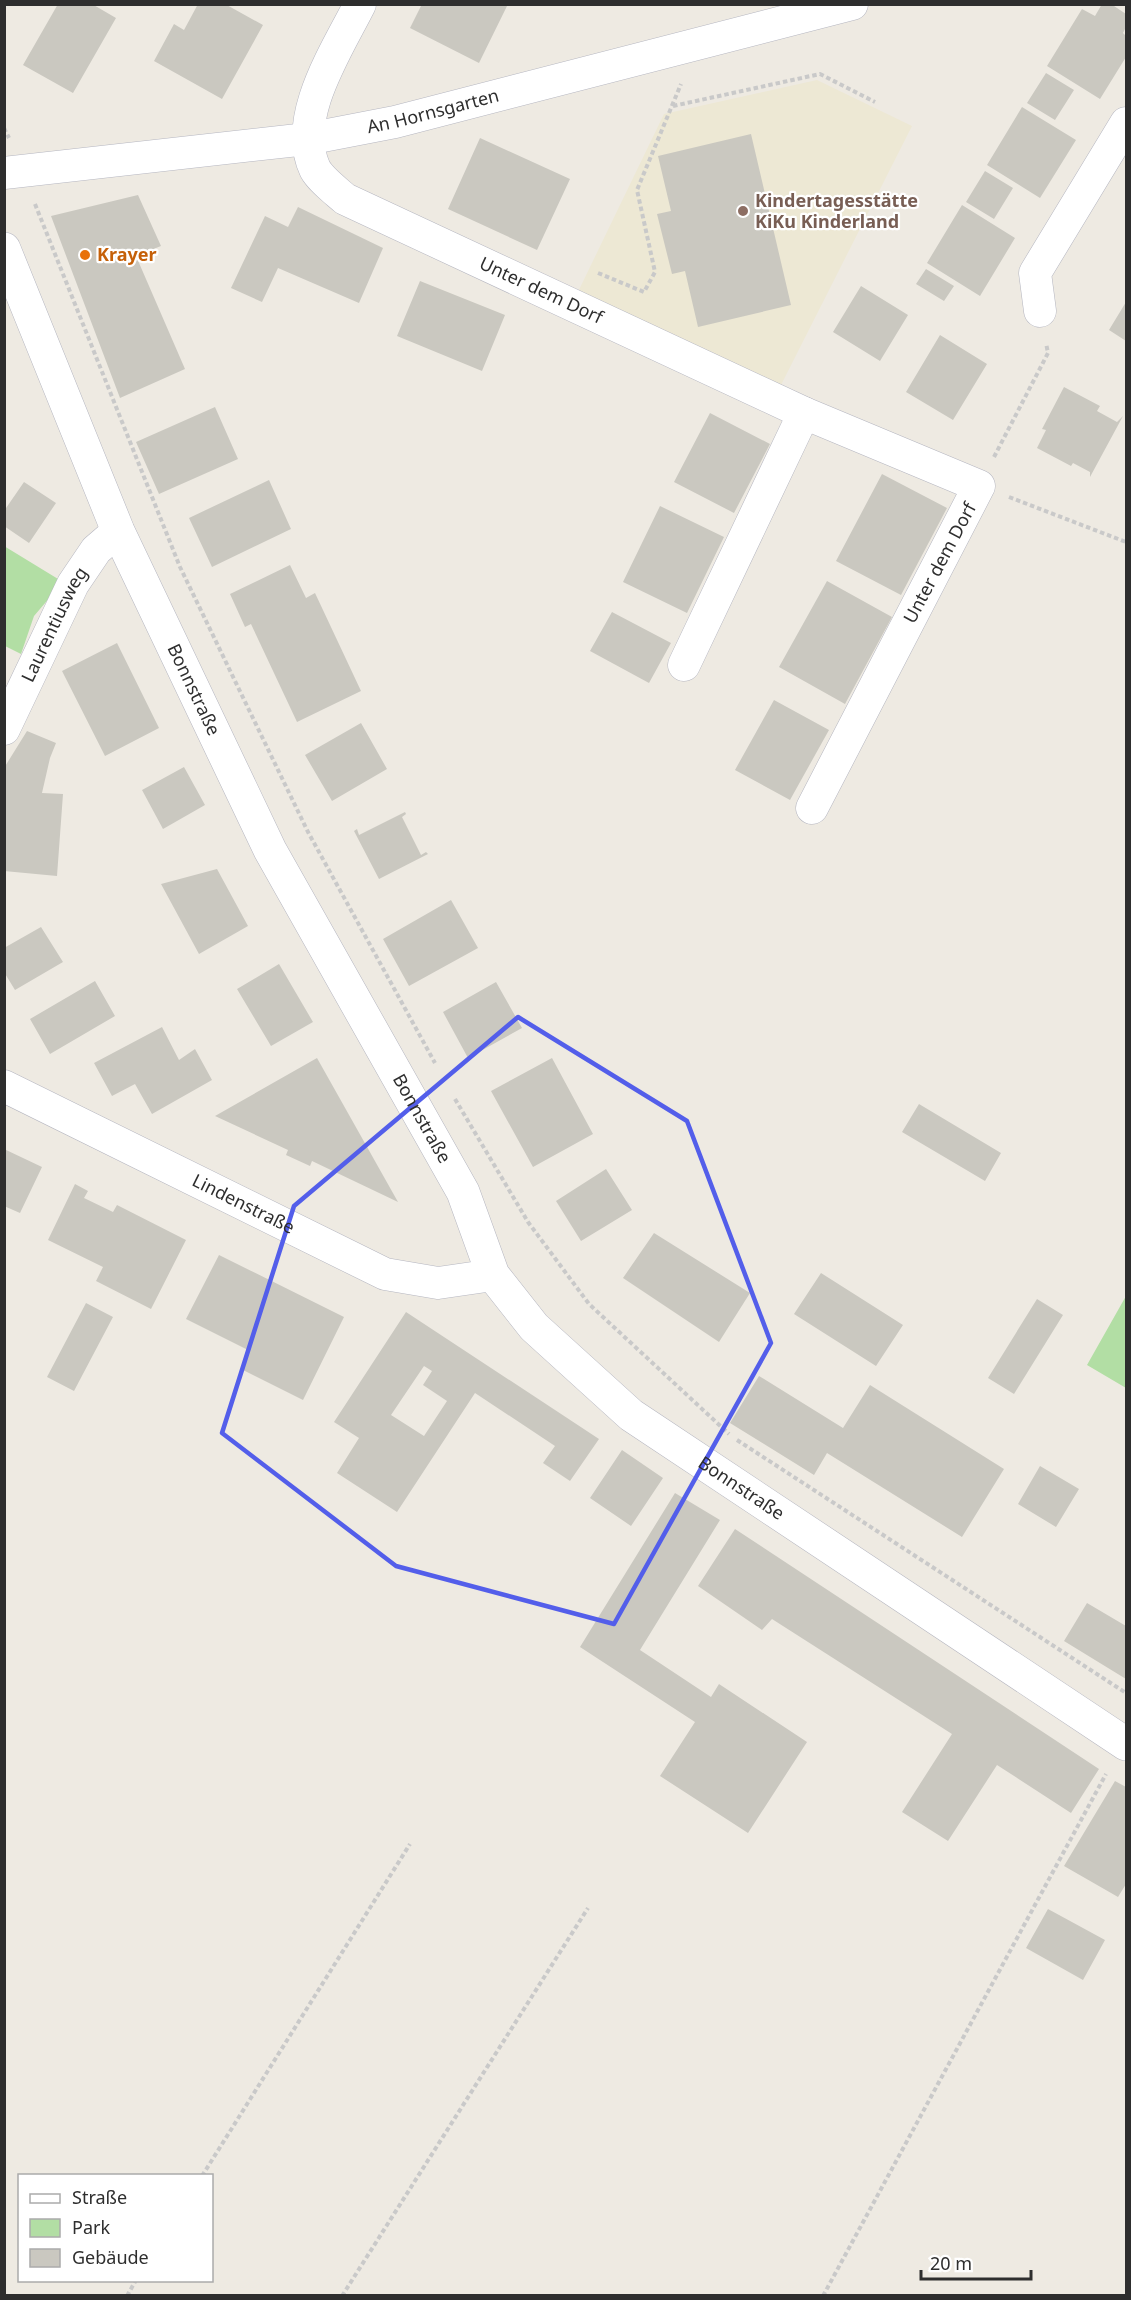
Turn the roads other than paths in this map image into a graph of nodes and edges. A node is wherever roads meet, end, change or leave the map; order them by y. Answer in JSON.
{"nodes":[{"id":1,"x":360,"y":4,"type":"edge"},
{"id":2,"x":852,"y":4,"type":"edge"},
{"id":3,"x":1126,"y":123,"type":"edge"},
{"id":4,"x":307,"y":139,"type":"junction"},
{"id":5,"x":14,"y":172,"type":"edge"},
{"id":6,"x":4,"y":249,"type":"edge"},
{"id":7,"x":1040,"y":311,"type":"road end"},
{"id":8,"x":804,"y":413,"type":"junction"},
{"id":9,"x":118,"y":531,"type":"junction"},
{"id":10,"x":684,"y":665,"type":"dead end"},
{"id":11,"x":4,"y":729,"type":"edge"},
{"id":12,"x":812,"y":808,"type":"dead end"},
{"id":13,"x":4,"y":1086,"type":"edge"},
{"id":14,"x":493,"y":1275,"type":"junction"},
{"id":15,"x":1125,"y":1743,"type":"edge"}],
"edges":[{"from":1,"to":4,"type":"street"},
{"from":2,"to":4,"type":"street","name":"An Hornsgarten"},
{"from":3,"to":7,"type":"street"},
{"from":4,"to":5,"type":"street","name":"An Hornsgarten"},
{"from":4,"to":8,"type":"street","name":"Unter dem Dorf"},
{"from":6,"to":9,"type":"street","name":"Bonnstraße"},
{"from":8,"to":10,"type":"street"},
{"from":8,"to":12,"type":"street","name":"Unter dem Dorf"},
{"from":9,"to":11,"type":"street","name":"Laurentiusweg"},
{"from":9,"to":14,"type":"street","name":"Bonnstraße"},
{"from":13,"to":14,"type":"street","name":"Lindenstraße"},
{"from":14,"to":15,"type":"street","name":"Bonnstraße"}]}
